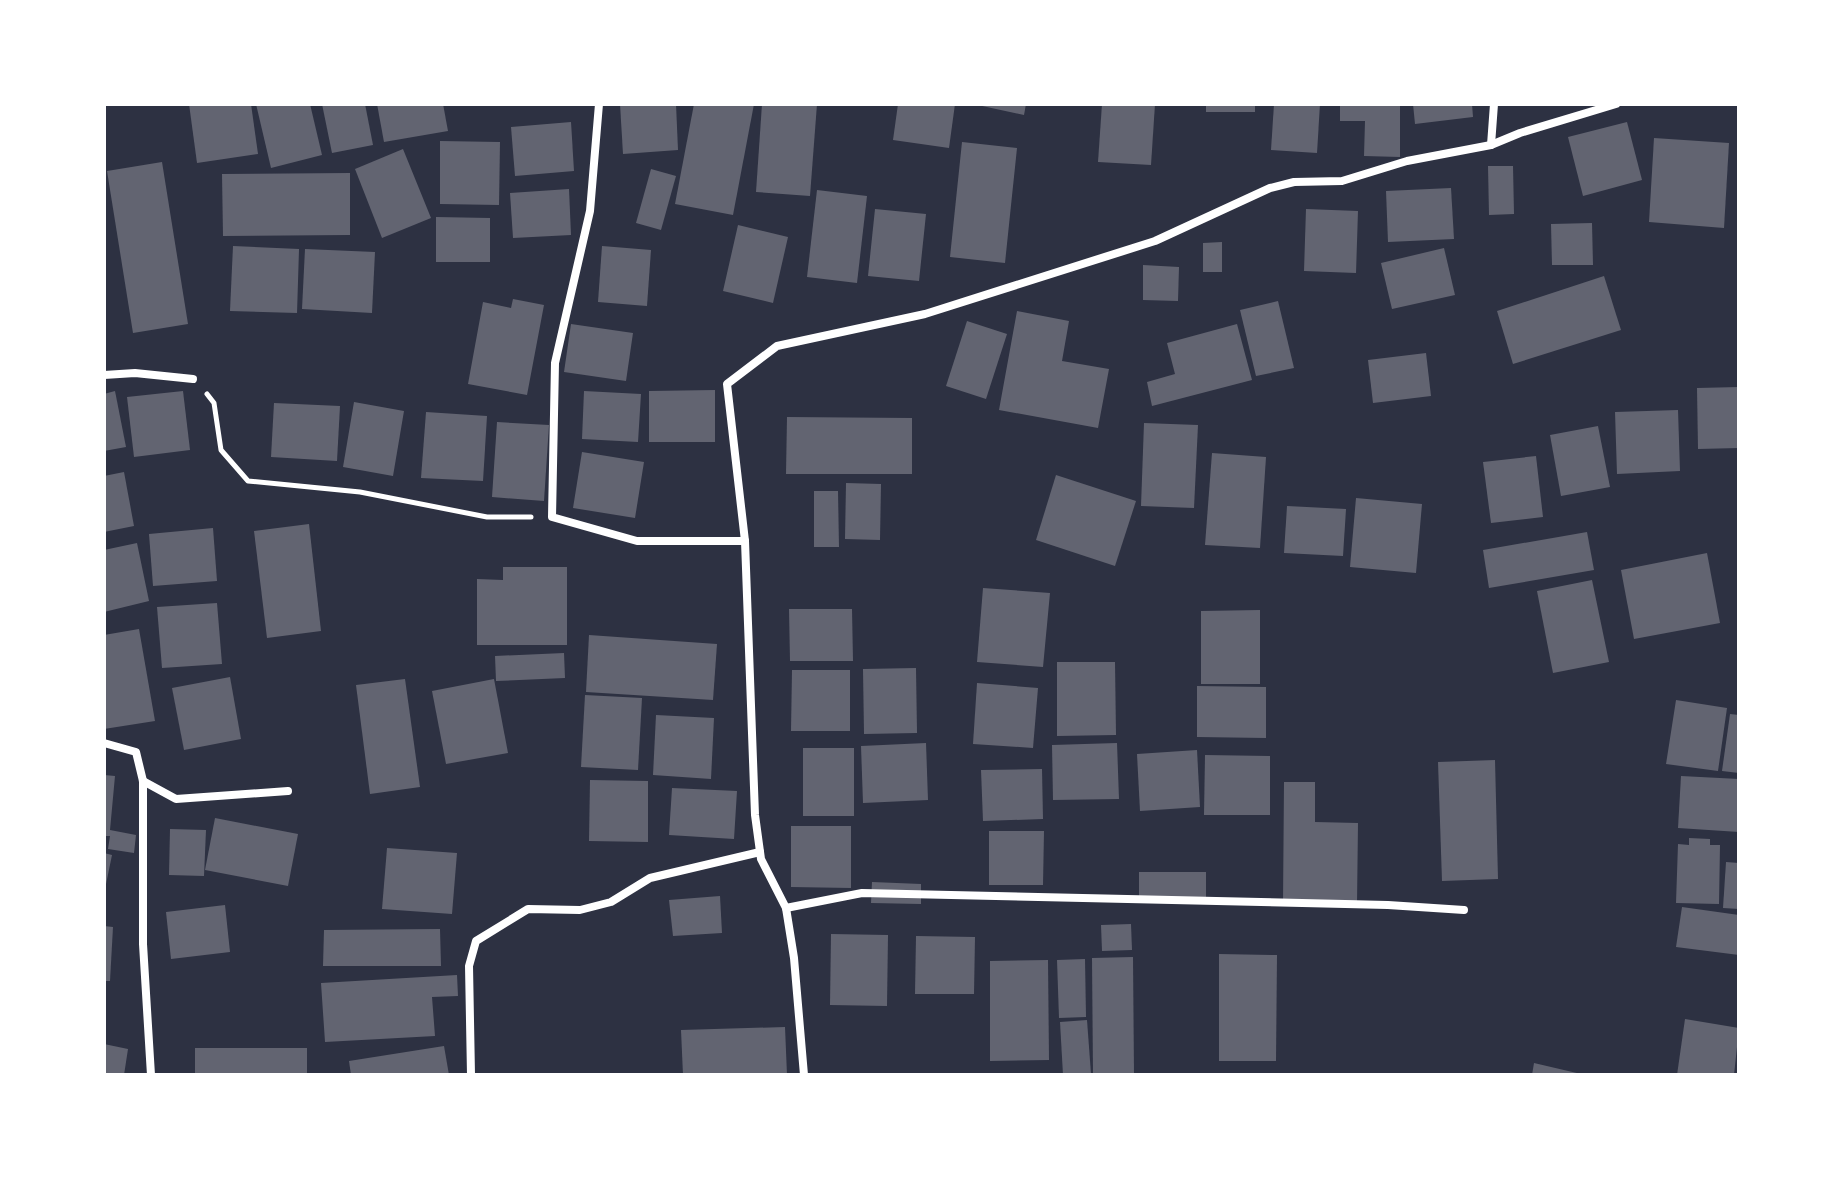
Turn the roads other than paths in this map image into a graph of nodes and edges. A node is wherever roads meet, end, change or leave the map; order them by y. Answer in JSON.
{"nodes":[{"id":1,"x":599,"y":104,"type":"edge"},
{"id":2,"x":1494,"y":104,"type":"edge"},
{"id":3,"x":1616,"y":104,"type":"edge"},
{"id":4,"x":1491,"y":145,"type":"junction"},
{"id":5,"x":104,"y":375,"type":"edge"},
{"id":6,"x":193,"y":379,"type":"road end"},
{"id":7,"x":745,"y":541,"type":"junction"},
{"id":8,"x":104,"y":743,"type":"edge"},
{"id":9,"x":143,"y":781,"type":"junction"},
{"id":10,"x":288,"y":791,"type":"dead end"},
{"id":11,"x":760,"y":852,"type":"junction"},
{"id":12,"x":786,"y":908,"type":"junction"},
{"id":13,"x":1464,"y":910,"type":"dead end"},
{"id":14,"x":151,"y":1075,"type":"edge"},
{"id":15,"x":471,"y":1075,"type":"edge"},
{"id":16,"x":804,"y":1075,"type":"edge"}],
"edges":[{"from":1,"to":7,"type":"street"},
{"from":2,"to":4,"type":"street"},
{"from":3,"to":4,"type":"street"},
{"from":4,"to":7,"type":"street"},
{"from":5,"to":6,"type":"street"},
{"from":7,"to":11,"type":"street"},
{"from":8,"to":9,"type":"street"},
{"from":9,"to":10,"type":"street"},
{"from":9,"to":14,"type":"street"},
{"from":11,"to":12,"type":"street"},
{"from":11,"to":15,"type":"street"},
{"from":12,"to":13,"type":"street"},
{"from":12,"to":16,"type":"street"}]}
